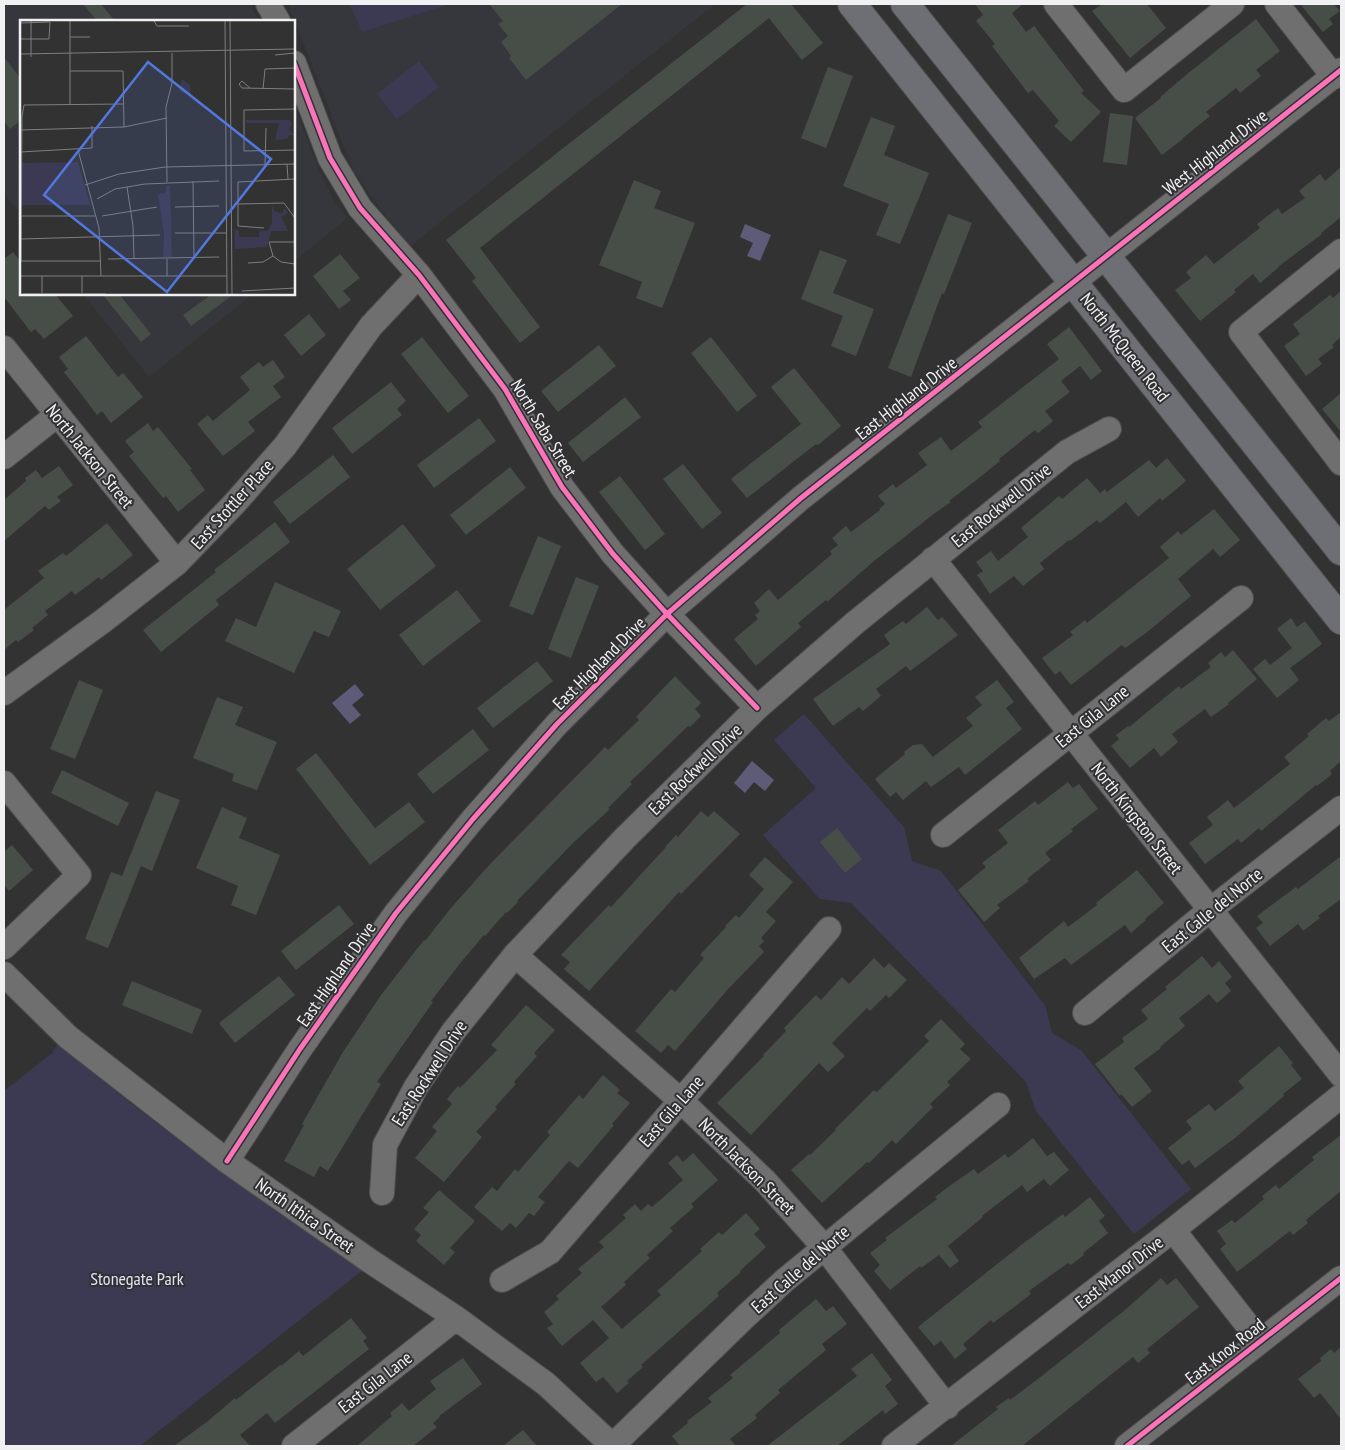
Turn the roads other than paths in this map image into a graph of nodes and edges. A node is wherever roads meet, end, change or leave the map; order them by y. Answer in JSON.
{"nodes":[{"id":1,"x":268,"y":4,"type":"edge"},
{"id":2,"x":852,"y":4,"type":"edge"},
{"id":3,"x":905,"y":4,"type":"edge"},
{"id":4,"x":1056,"y":4,"type":"edge"},
{"id":5,"x":1232,"y":4,"type":"edge"},
{"id":6,"x":1277,"y":4,"type":"edge"},
{"id":7,"x":277,"y":20,"type":"edge"},
{"id":8,"x":295,"y":66,"type":"edge"},
{"id":9,"x":1337,"y":74,"type":"edge"},
{"id":10,"x":1341,"y":251,"type":"edge"},
{"id":11,"x":1107,"y":256,"type":"junction"},
{"id":12,"x":419,"y":275,"type":"junction"},
{"id":13,"x":1074,"y":282,"type":"junction"},
{"id":14,"x":4,"y":348,"type":"edge"},
{"id":15,"x":57,"y":415,"type":"junction"},
{"id":16,"x":1109,"y":429,"type":"dead end"},
{"id":17,"x":4,"y":457,"type":"edge"},
{"id":18,"x":1341,"y":463,"type":"edge"},
{"id":19,"x":1341,"y":551,"type":"edge"},
{"id":20,"x":933,"y":559,"type":"junction"},
{"id":21,"x":177,"y":563,"type":"junction"},
{"id":22,"x":1241,"y":598,"type":"dead end"},
{"id":23,"x":667,"y":614,"type":"junction"},
{"id":24,"x":1341,"y":620,"type":"edge"},
{"id":25,"x":4,"y":692,"type":"edge"},
{"id":26,"x":758,"y":708,"type":"junction"},
{"id":27,"x":1070,"y":734,"type":"junction"},
{"id":28,"x":4,"y":783,"type":"edge"},
{"id":29,"x":1341,"y":808,"type":"edge"},
{"id":30,"x":943,"y":835,"type":"dead end"},
{"id":31,"x":1210,"y":910,"type":"junction"},
{"id":32,"x":829,"y":929,"type":"dead end"},
{"id":33,"x":4,"y":947,"type":"edge"},
{"id":34,"x":515,"y":955,"type":"junction"},
{"id":35,"x":4,"y":974,"type":"edge"},
{"id":36,"x":1084,"y":1013,"type":"dead end"},
{"id":37,"x":1341,"y":1075,"type":"edge"},
{"id":38,"x":1341,"y":1096,"type":"edge"},
{"id":39,"x":680,"y":1100,"type":"junction"},
{"id":40,"x":998,"y":1104,"type":"dead end"},
{"id":41,"x":227,"y":1161,"type":"junction"},
{"id":42,"x":382,"y":1193,"type":"dead end"},
{"id":43,"x":1173,"y":1230,"type":"junction"},
{"id":44,"x":824,"y":1248,"type":"junction"},
{"id":45,"x":1341,"y":1278,"type":"edge"},
{"id":46,"x":502,"y":1280,"type":"dead end"},
{"id":47,"x":456,"y":1318,"type":"junction"},
{"id":48,"x":1260,"y":1341,"type":"junction"},
{"id":49,"x":947,"y":1407,"type":"junction"},
{"id":50,"x":294,"y":1446,"type":"edge"},
{"id":51,"x":613,"y":1446,"type":"edge"},
{"id":52,"x":894,"y":1446,"type":"edge"},
{"id":53,"x":1127,"y":1446,"type":"edge"}],
"edges":[{"from":1,"to":7,"type":"street"},
{"from":2,"to":13,"type":"main road","name":"North McQueen Road"},
{"from":3,"to":11,"type":"main road"},
{"from":4,"to":5,"type":"street"},
{"from":6,"to":9,"type":"street"},
{"from":8,"to":12,"type":"street","name":"North Saba Street"},
{"from":9,"to":11,"type":"street","name":"West Highland Drive"},
{"from":10,"to":18,"type":"street"},
{"from":11,"to":13,"type":"street","name":"East Highland Drive"},
{"from":11,"to":19,"type":"main road"},
{"from":12,"to":21,"type":"street","name":"East Stottler Place"},
{"from":12,"to":23,"type":"street","name":"North Saba Street"},
{"from":13,"to":23,"type":"street","name":"East Highland Drive"},
{"from":13,"to":24,"type":"main road","name":"North McQueen Road"},
{"from":14,"to":15,"type":"street","name":"North Jackson Street"},
{"from":15,"to":17,"type":"street"},
{"from":15,"to":21,"type":"street","name":"North Jackson Street"},
{"from":16,"to":20,"type":"street","name":"East Rockwell Drive"},
{"from":20,"to":26,"type":"street","name":"East Rockwell Drive"},
{"from":20,"to":27,"type":"street","name":"North Kingston Street"},
{"from":21,"to":25,"type":"street","name":"East Stottler Place"},
{"from":22,"to":27,"type":"street","name":"East Gila Lane"},
{"from":23,"to":26,"type":"street","name":"North Saba Street"},
{"from":23,"to":41,"type":"street","name":"East Highland Drive"},
{"from":26,"to":34,"type":"street","name":"East Rockwell Drive"},
{"from":27,"to":30,"type":"street","name":"East Gila Lane"},
{"from":27,"to":31,"type":"street","name":"North Kingston Street"},
{"from":28,"to":33,"type":"street"},
{"from":29,"to":31,"type":"street","name":"East Calle del Norte"},
{"from":31,"to":36,"type":"street","name":"East Calle del Norte"},
{"from":31,"to":37,"type":"street","name":"North Kingston Street"},
{"from":32,"to":39,"type":"street","name":"East Gila Lane"},
{"from":34,"to":39,"type":"street","name":"North Jackson Street"},
{"from":34,"to":42,"type":"street","name":"East Rockwell Drive"},
{"from":35,"to":41,"type":"street","name":"North Ithica Street"},
{"from":38,"to":43,"type":"street","name":"East Manor Drive"},
{"from":39,"to":44,"type":"street","name":"North Jackson Street"},
{"from":39,"to":46,"type":"street","name":"East Gila Lane"},
{"from":40,"to":44,"type":"street","name":"East Calle del Norte"},
{"from":41,"to":47,"type":"street","name":"North Ithica Street"},
{"from":43,"to":48,"type":"street"},
{"from":43,"to":49,"type":"street","name":"East Manor Drive"},
{"from":44,"to":49,"type":"street","name":"North Jackson Street"},
{"from":44,"to":51,"type":"street","name":"East Calle del Norte"},
{"from":45,"to":48,"type":"street","name":"East Knox Road"},
{"from":47,"to":50,"type":"street","name":"East Gila Lane"},
{"from":47,"to":51,"type":"street","name":"North Ithica Street"},
{"from":48,"to":53,"type":"street","name":"East Knox Road"},
{"from":49,"to":52,"type":"street","name":"East Manor Drive"}]}
